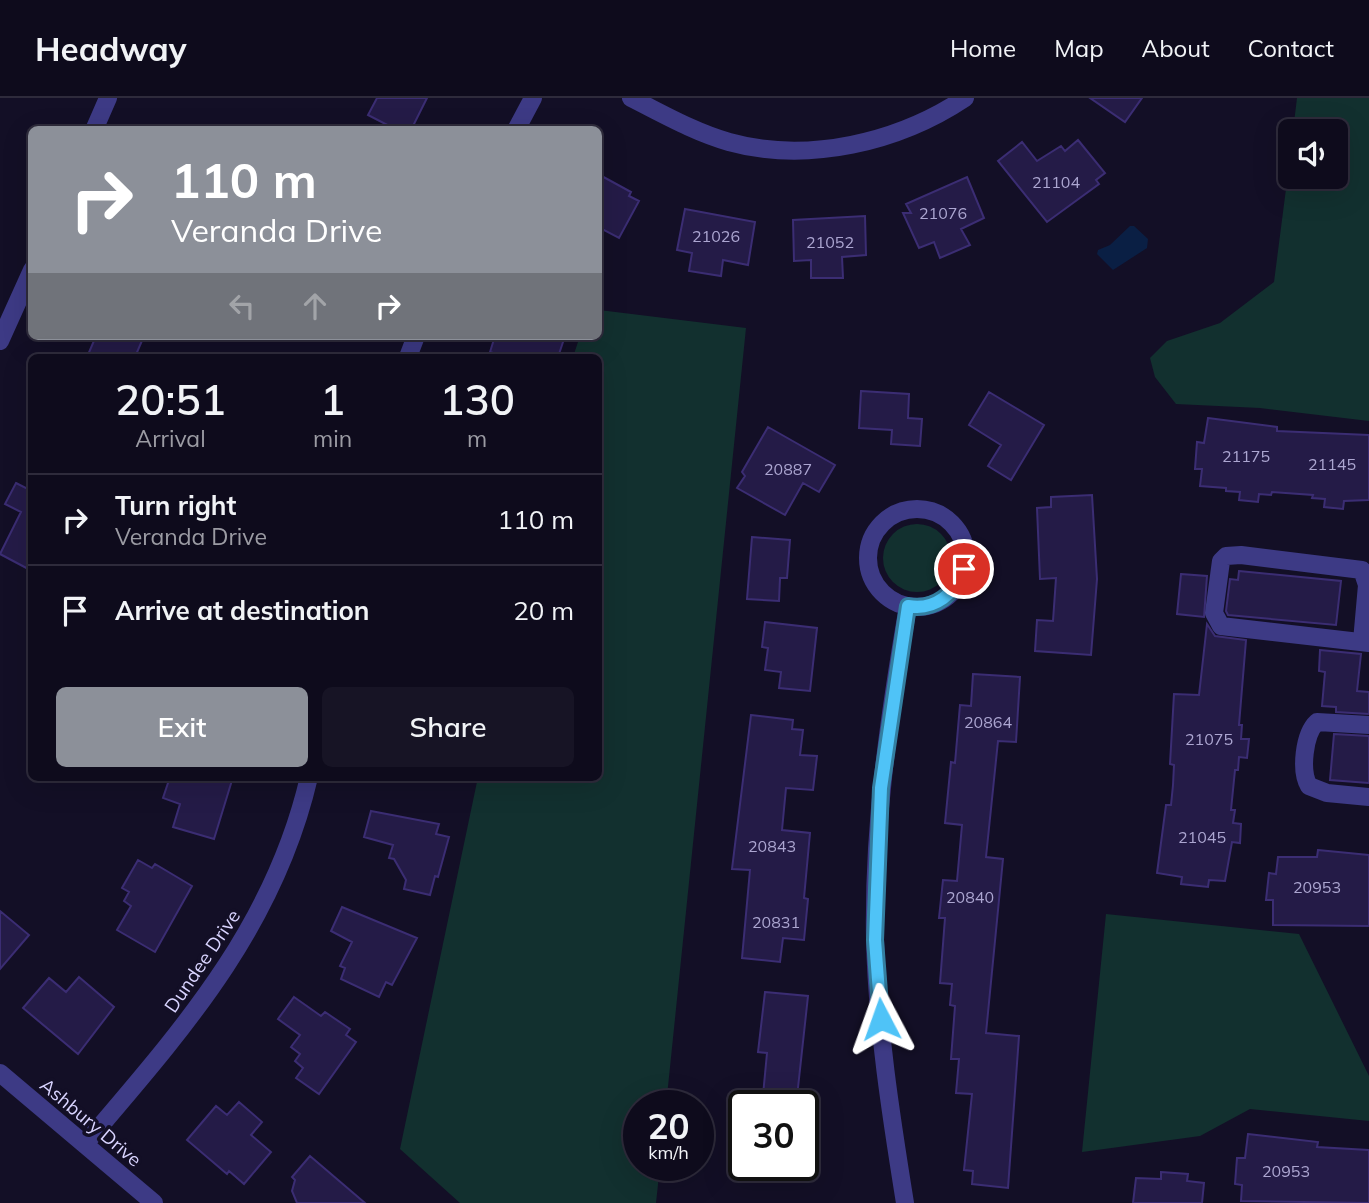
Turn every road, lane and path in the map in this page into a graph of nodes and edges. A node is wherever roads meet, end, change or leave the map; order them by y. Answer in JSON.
{"nodes":[{"id":1,"x":108,"y":98,"type":"edge"},
{"id":2,"x":533,"y":98,"type":"edge"},
{"id":3,"x":631,"y":98,"type":"edge"},
{"id":4,"x":965,"y":98,"type":"edge"},
{"id":5,"x":96,"y":126,"type":"edge"},
{"id":6,"x":518,"y":126,"type":"edge"},
{"id":7,"x":28,"y":277,"type":"edge"},
{"id":8,"x":5,"y":314,"type":"edge"},
{"id":9,"x":0,"y":341,"type":"edge"},
{"id":10,"x":908,"y":606,"type":"junction"},
{"id":11,"x":1365,"y":642,"type":"edge"},
{"id":12,"x":1369,"y":725,"type":"edge"},
{"id":13,"x":308,"y":781,"type":"edge"},
{"id":14,"x":1369,"y":797,"type":"edge"},
{"id":15,"x":0,"y":1073,"type":"edge"},
{"id":16,"x":85,"y":1144,"type":"junction"},
{"id":17,"x":154,"y":1203,"type":"edge"},
{"id":18,"x":905,"y":1203,"type":"edge"}],
"edges":[{"from":1,"to":5,"type":"street"},
{"from":2,"to":6,"type":"street"},
{"from":3,"to":4,"type":"street"},
{"from":7,"to":8,"type":"street"},
{"from":8,"to":9,"type":"street"},
{"from":10,"to":10,"type":"street"},
{"from":10,"to":18,"type":"street"},
{"from":11,"to":11,"type":"street"},
{"from":12,"to":14,"type":"street"},
{"from":13,"to":16,"type":"street","name":"Dundee Drive"},
{"from":15,"to":16,"type":"street","name":"Ashbury Drive"},
{"from":16,"to":17,"type":"street","name":"Ashbury Drive"}]}
